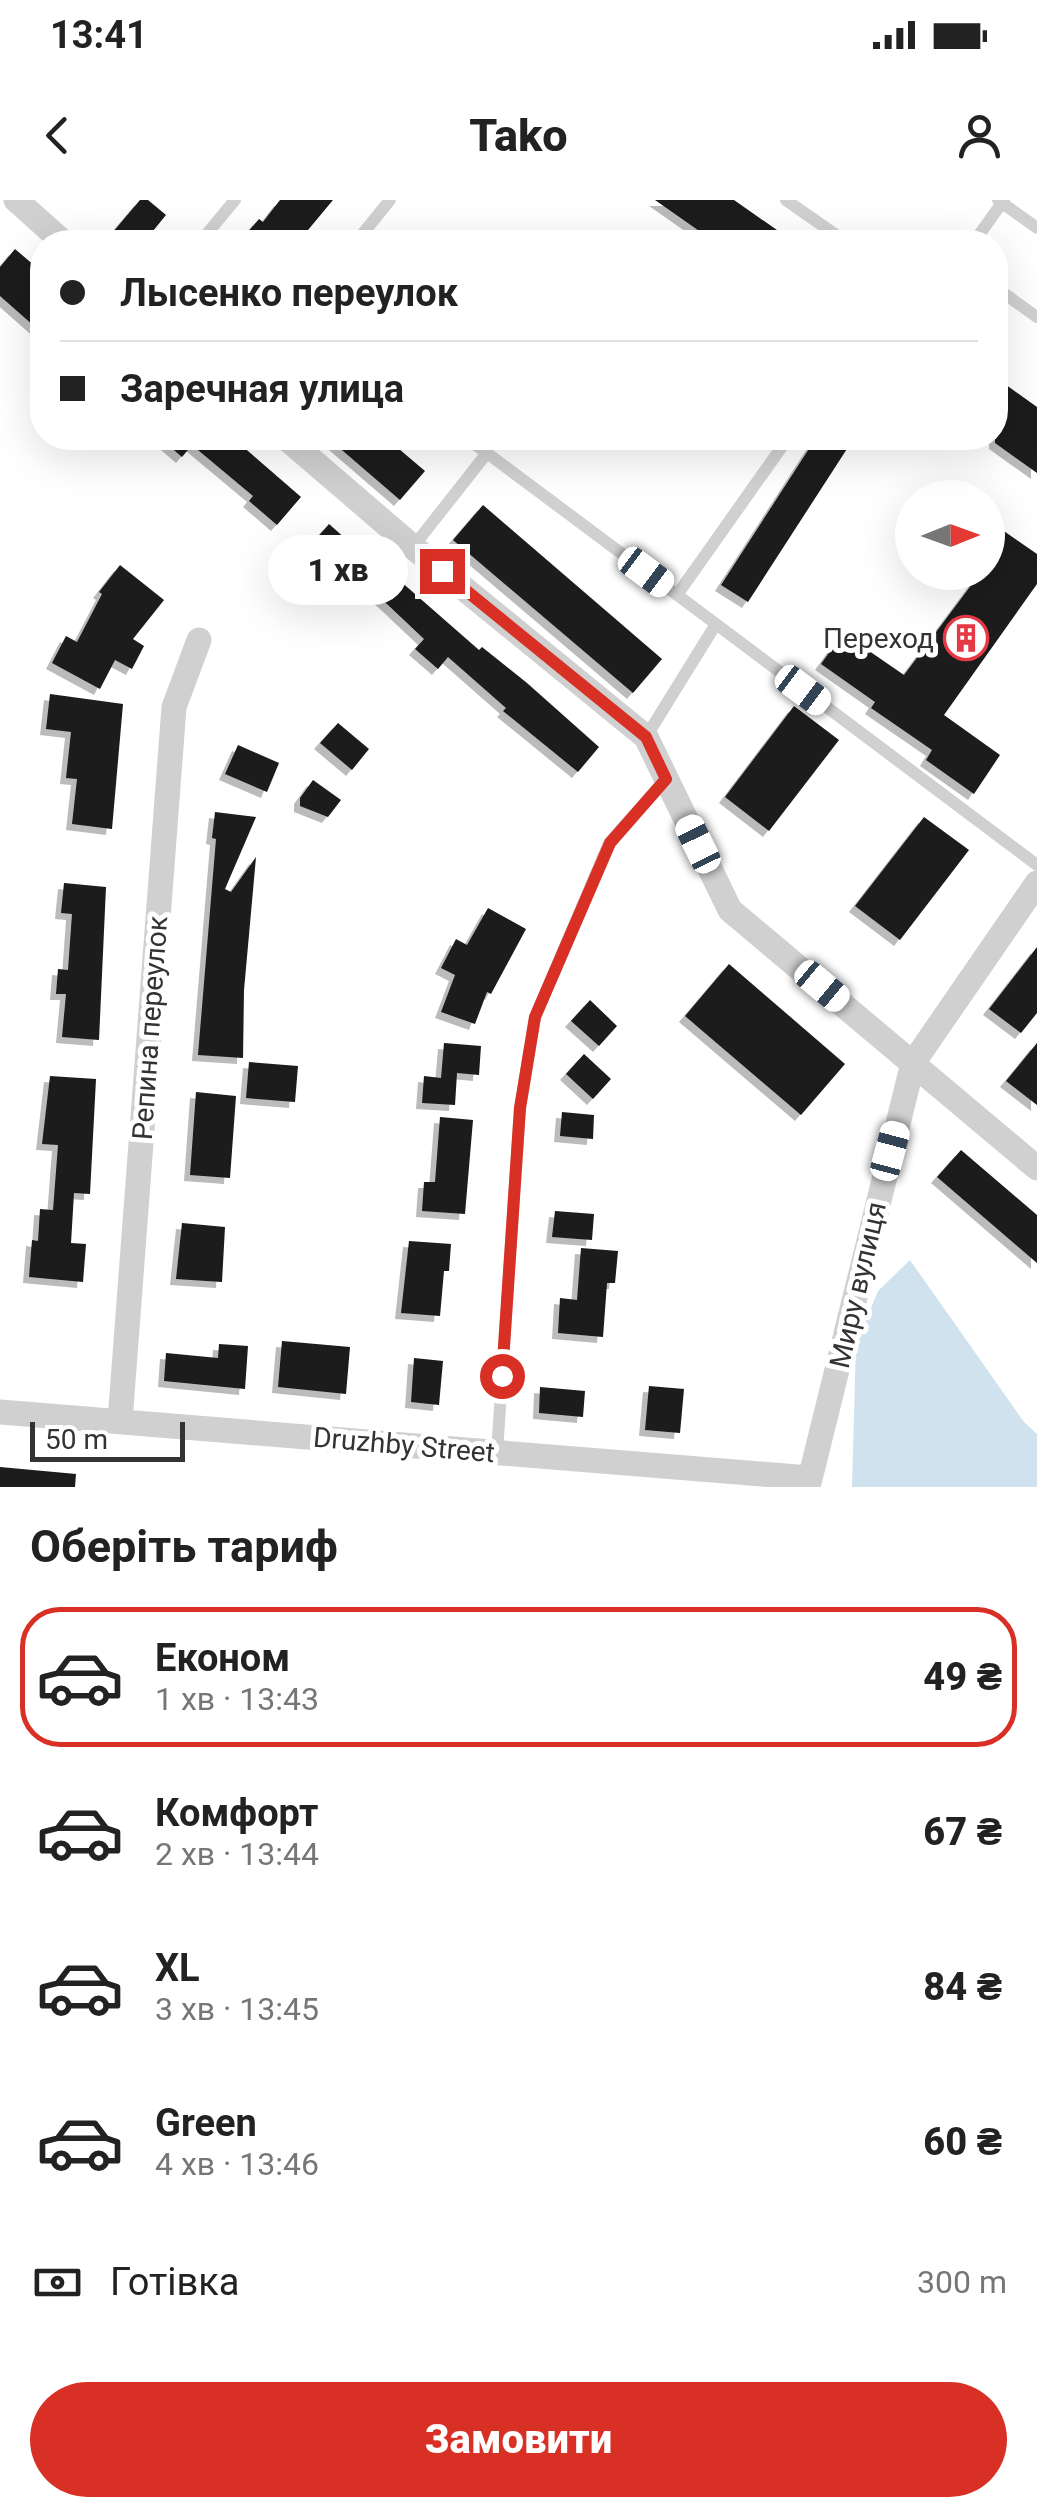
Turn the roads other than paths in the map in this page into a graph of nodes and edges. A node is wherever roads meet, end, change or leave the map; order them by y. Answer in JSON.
{"nodes":[{"id":1,"x":16,"y":200,"type":"edge"},
{"id":2,"x":235,"y":200,"type":"edge"},
{"id":3,"x":390,"y":200,"type":"edge"},
{"id":4,"x":786,"y":200,"type":"edge"},
{"id":5,"x":1002,"y":201,"type":"edge"},
{"id":6,"x":1037,"y":228,"type":"edge"},
{"id":7,"x":50,"y":230,"type":"edge"},
{"id":8,"x":212,"y":230,"type":"edge"},
{"id":9,"x":366,"y":230,"type":"edge"},
{"id":10,"x":829,"y":230,"type":"edge"},
{"id":11,"x":982,"y":230,"type":"edge"},
{"id":12,"x":1008,"y":296,"type":"edge"},
{"id":13,"x":1037,"y":317,"type":"edge"},
{"id":14,"x":300,"y":450,"type":"edge"},
{"id":15,"x":483,"y":450,"type":"edge"},
{"id":16,"x":780,"y":450,"type":"edge"},
{"id":17,"x":487,"y":453,"type":"junction"},
{"id":18,"x":414,"y":547,"type":"junction"},
{"id":19,"x":677,"y":595,"type":"junction"},
{"id":20,"x":716,"y":624,"type":"junction"},
{"id":21,"x":199,"y":640,"type":"dead end"},
{"id":22,"x":646,"y":737,"type":"junction"},
{"id":23,"x":666,"y":779,"type":"junction"},
{"id":24,"x":1037,"y":865,"type":"edge"},
{"id":25,"x":1037,"y":883,"type":"edge"},
{"id":26,"x":913,"y":1064,"type":"junction"},
{"id":27,"x":1037,"y":1168,"type":"edge"},
{"id":28,"x":0,"y":1412,"type":"edge"},
{"id":29,"x":120,"y":1421,"type":"junction"},
{"id":30,"x":496,"y":1452,"type":"junction"},
{"id":31,"x":809,"y":1483,"type":"edge"}],
"edges":[{"from":1,"to":7,"type":"street"},
{"from":2,"to":8,"type":"lane"},
{"from":3,"to":9,"type":"lane"},
{"from":4,"to":10,"type":"lane"},
{"from":5,"to":6,"type":"lane"},
{"from":5,"to":11,"type":"lane"},
{"from":12,"to":13,"type":"lane"},
{"from":14,"to":18,"type":"street"},
{"from":15,"to":17,"type":"lane"},
{"from":16,"to":19,"type":"lane"},
{"from":17,"to":18,"type":"lane"},
{"from":17,"to":19,"type":"lane"},
{"from":18,"to":22,"type":"street"},
{"from":19,"to":20,"type":"lane"},
{"from":20,"to":22,"type":"lane"},
{"from":20,"to":24,"type":"lane"},
{"from":21,"to":29,"type":"street","name":"Репина переулок"},
{"from":22,"to":23,"type":"street"},
{"from":23,"to":26,"type":"street"},
{"from":23,"to":30,"type":"lane"},
{"from":25,"to":26,"type":"street","name":"Миру вулиця"},
{"from":26,"to":27,"type":"street"},
{"from":26,"to":31,"type":"street","name":"Миру вулиця"},
{"from":28,"to":29,"type":"street","name":"Druzhby Street"},
{"from":29,"to":30,"type":"street","name":"Druzhby Street"},
{"from":30,"to":31,"type":"street","name":"Druzhby Street"}]}
